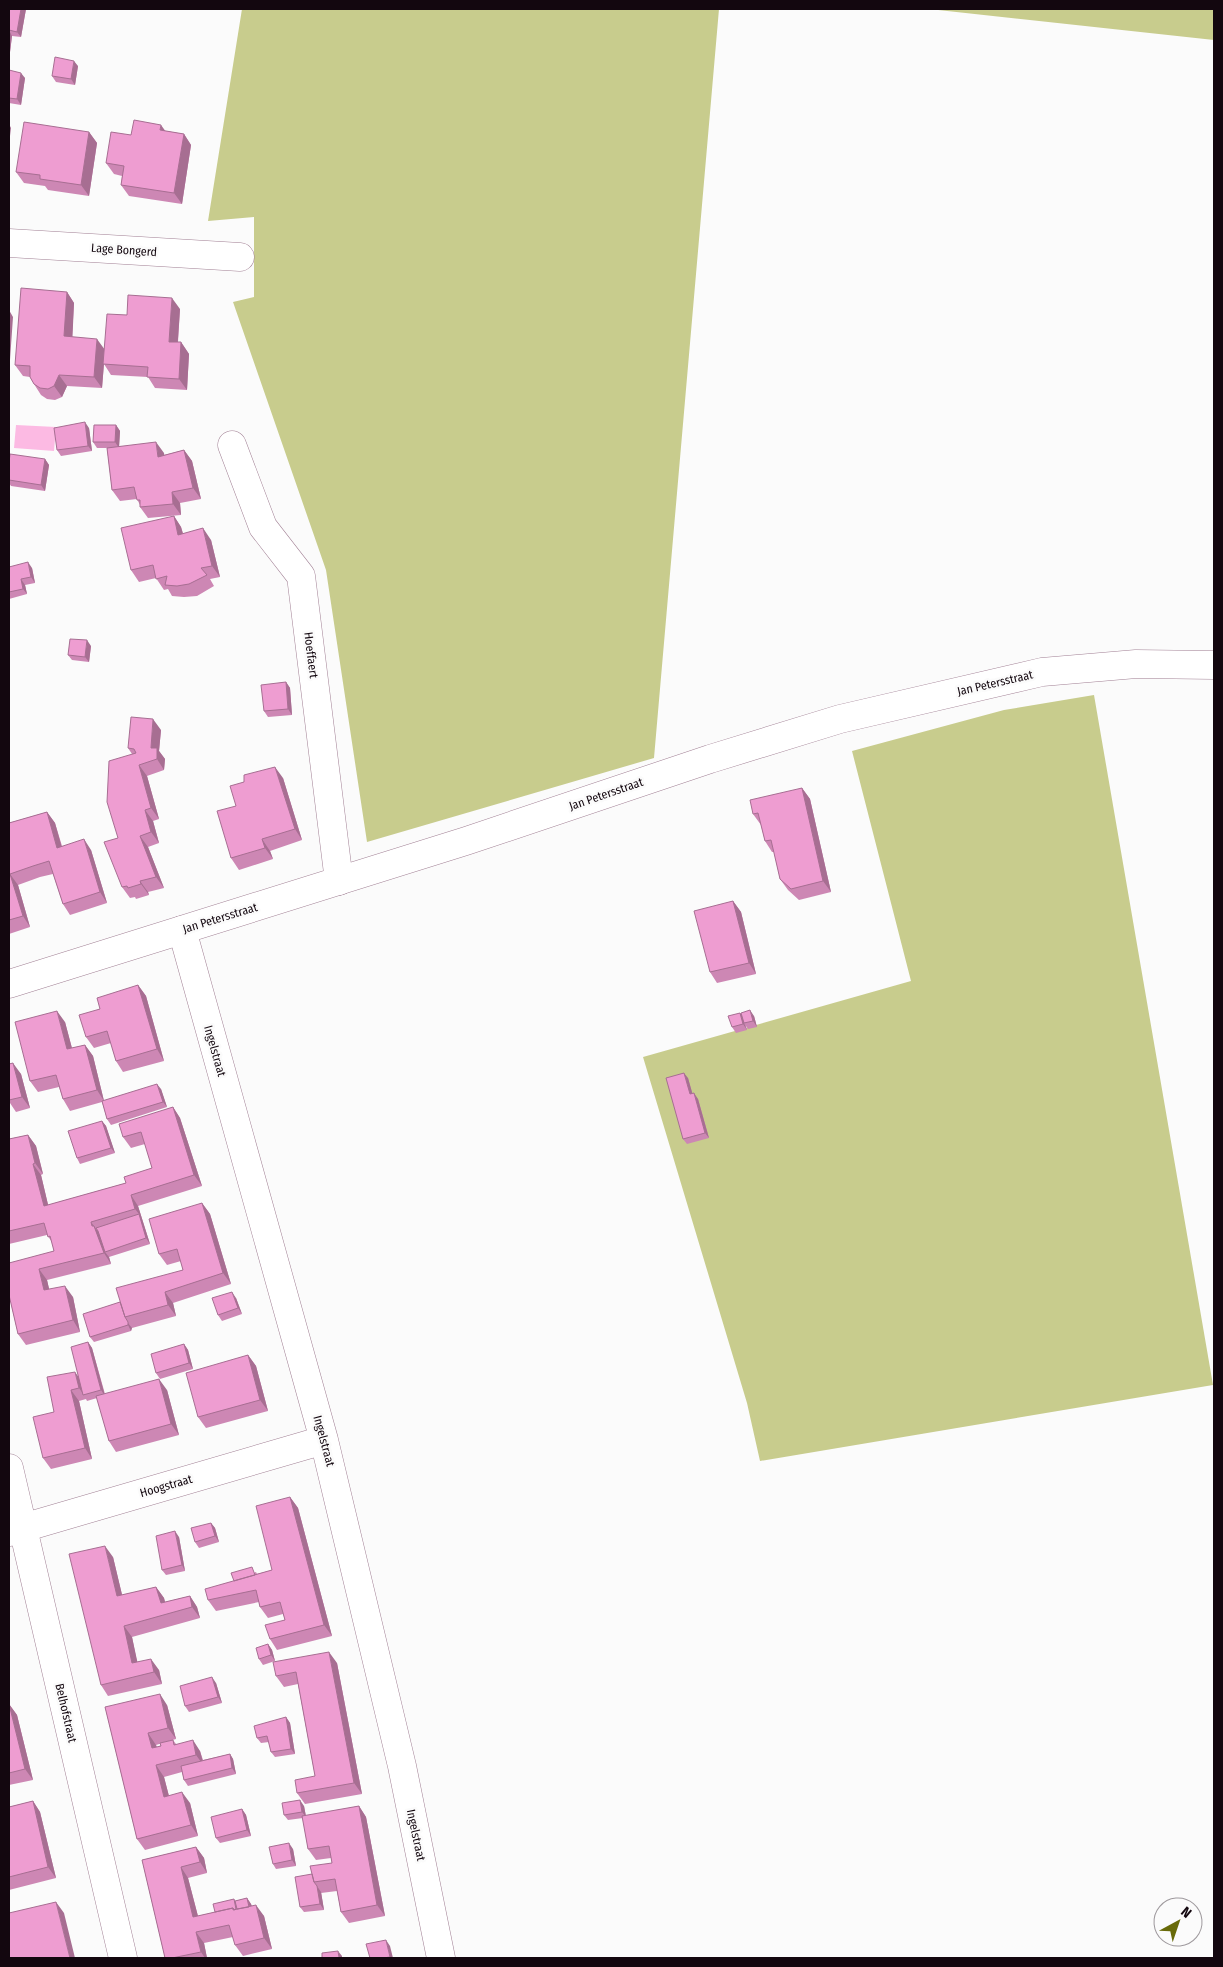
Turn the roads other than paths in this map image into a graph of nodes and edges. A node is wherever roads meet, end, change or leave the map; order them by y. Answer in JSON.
{"nodes":[{"id":1,"x":9,"y":243,"type":"edge"},
{"id":2,"x":240,"y":257,"type":"dead end"},
{"id":3,"x":232,"y":446,"type":"dead end"},
{"id":4,"x":1214,"y":665,"type":"edge"},
{"id":5,"x":339,"y":881,"type":"junction"},
{"id":6,"x":182,"y":930,"type":"junction"},
{"id":7,"x":9,"y":984,"type":"edge"},
{"id":8,"x":324,"y":1440,"type":"junction"},
{"id":9,"x":9,"y":1468,"type":"edge"},
{"id":10,"x":16,"y":1530,"type":"edge"},
{"id":11,"x":123,"y":1958,"type":"edge"},
{"id":12,"x":442,"y":1958,"type":"edge"}],
"edges":[{"from":1,"to":2,"type":"street","name":"Lage Bongerd"},
{"from":3,"to":5,"type":"street","name":"Hoeffaert"},
{"from":4,"to":5,"type":"street","name":"Jan Petersstraat"},
{"from":5,"to":6,"type":"street","name":"Jan Petersstraat"},
{"from":6,"to":7,"type":"street","name":"Jan Petersstraat"},
{"from":6,"to":8,"type":"street","name":"Ingelstraat"},
{"from":8,"to":10,"type":"street","name":"Hoogstraat"},
{"from":8,"to":12,"type":"street","name":"Ingelstraat"},
{"from":9,"to":10,"type":"street","name":"Belhofstraat"},
{"from":10,"to":11,"type":"street","name":"Belhofstraat"}]}
